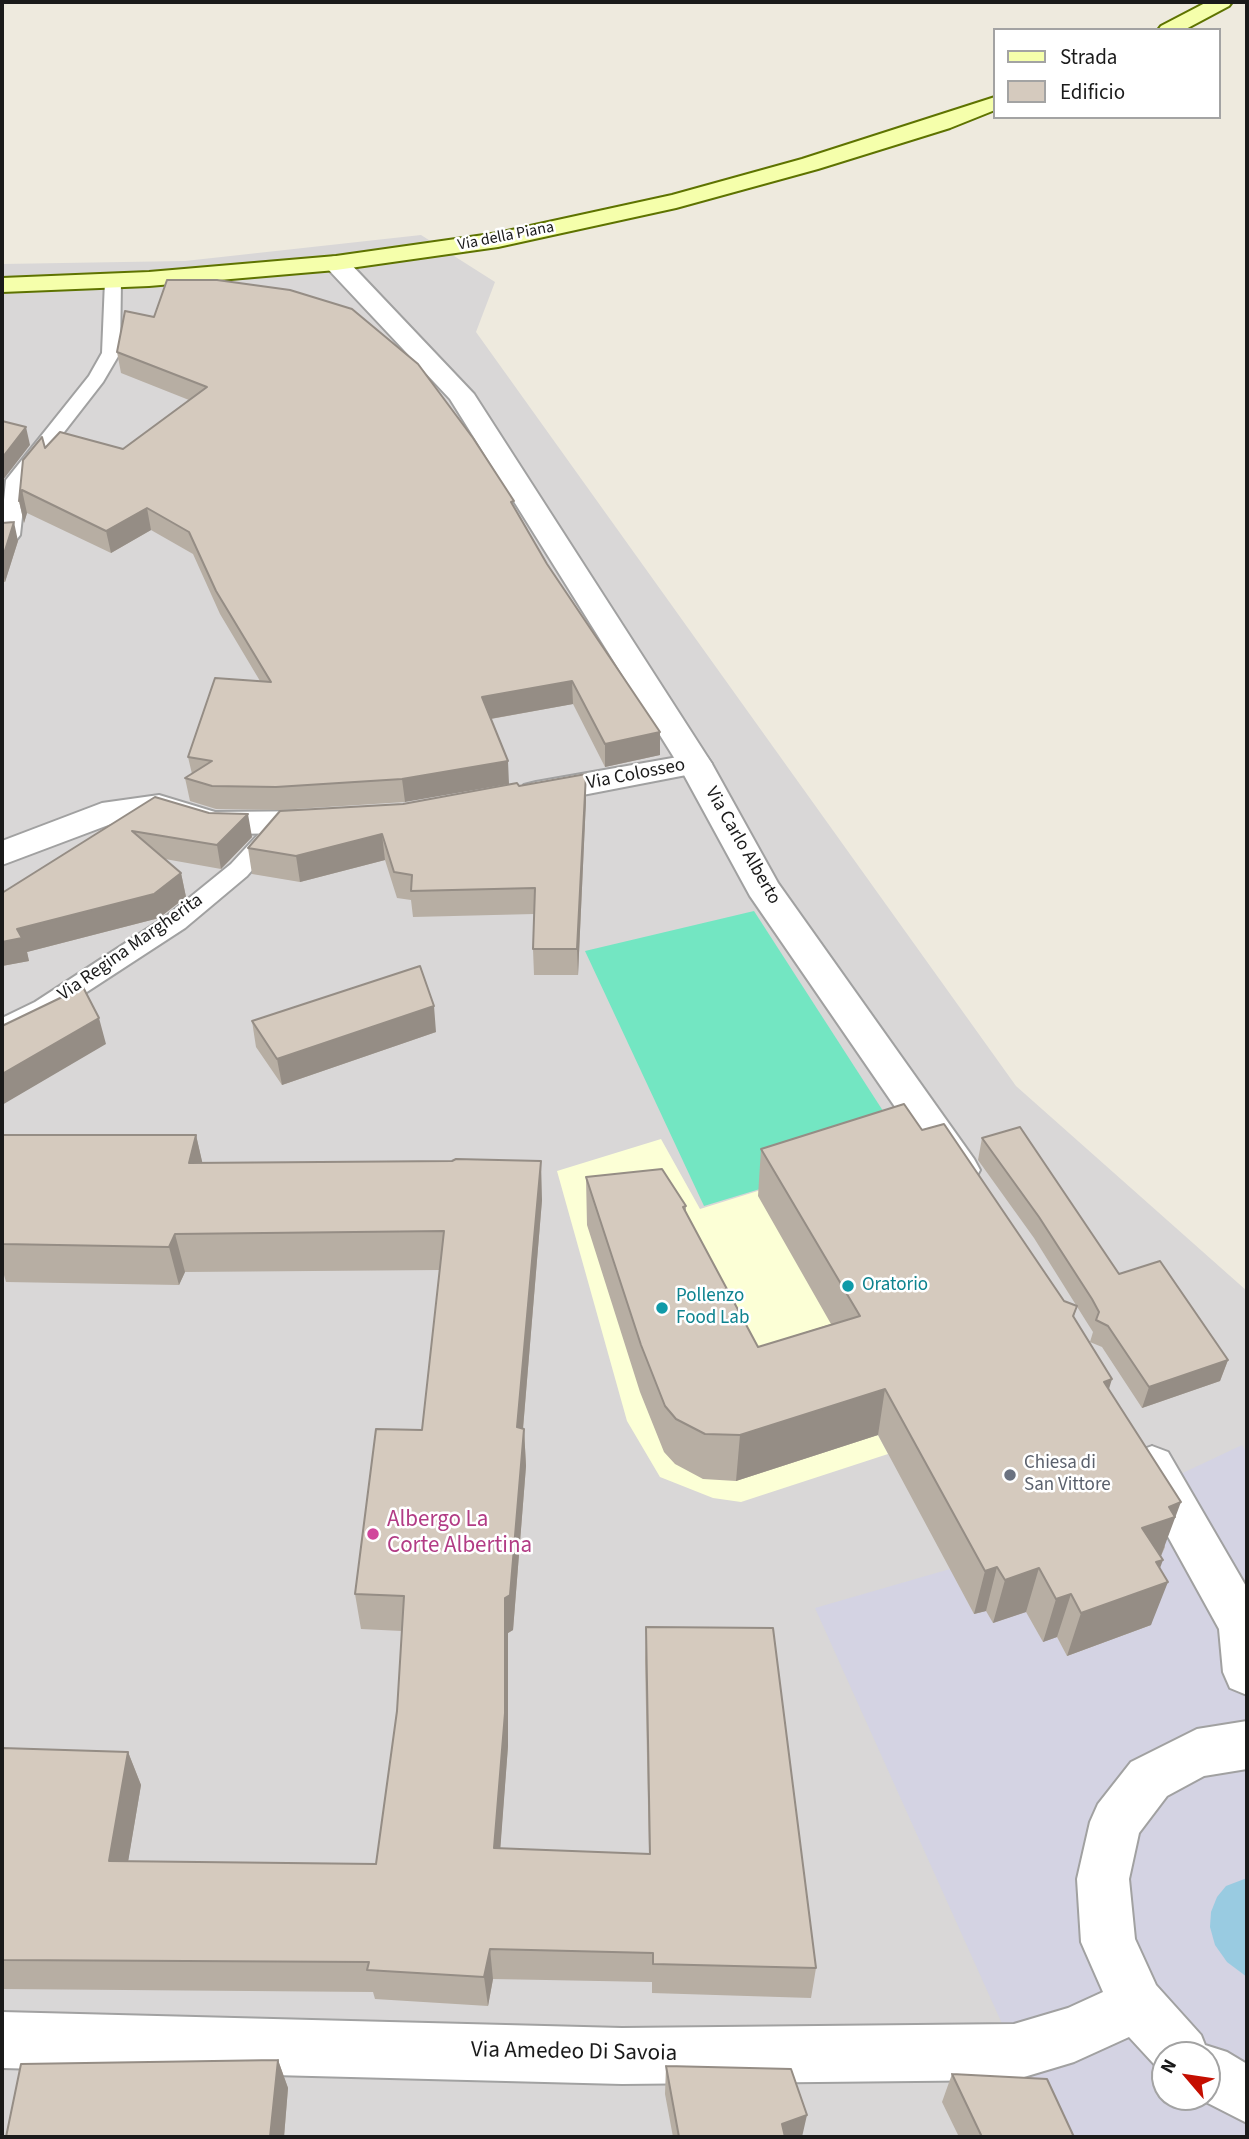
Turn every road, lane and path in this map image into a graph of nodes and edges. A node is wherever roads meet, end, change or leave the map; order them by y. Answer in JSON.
{"nodes":[{"id":1,"x":1222,"y":2,"type":"edge"},
{"id":2,"x":1172,"y":28,"type":"edge"},
{"id":3,"x":993,"y":104,"type":"edge"},
{"id":4,"x":336,"y":263,"type":"junction"},
{"id":5,"x":149,"y":279,"type":"junction"},
{"id":6,"x":113,"y":281,"type":"junction"},
{"id":7,"x":2,"y":285,"type":"edge"},
{"id":8,"x":253,"y":293,"type":"edge"},
{"id":9,"x":354,"y":318,"type":"edge"},
{"id":10,"x":423,"y":353,"type":"junction"},
{"id":11,"x":10,"y":535,"type":"edge"},
{"id":12,"x":695,"y":764,"type":"junction"},
{"id":13,"x":505,"y":799,"type":"edge"},
{"id":14,"x":349,"y":820,"type":"edge"},
{"id":15,"x":280,"y":824,"type":"junction"},
{"id":16,"x":2,"y":855,"type":"edge"},
{"id":17,"x":2,"y":1029,"type":"edge"},
{"id":18,"x":978,"y":1195,"type":"edge"},
{"id":19,"x":1127,"y":1427,"type":"edge"},
{"id":20,"x":1247,"y":1672,"type":"edge"},
{"id":21,"x":1247,"y":1745,"type":"edge"},
{"id":22,"x":1137,"y":2004,"type":"junction"},
{"id":23,"x":2,"y":2040,"type":"edge"},
{"id":24,"x":1169,"y":2041,"type":"edge"},
{"id":25,"x":1221,"y":2080,"type":"edge"},
{"id":26,"x":1247,"y":2095,"type":"edge"}],
"edges":[{"from":1,"to":2,"type":"main road"},
{"from":3,"to":4,"type":"main road","name":"Via della Piana"},
{"from":4,"to":5,"type":"main road","name":"Via della Piana"},
{"from":4,"to":10,"type":"street","name":"Via Carlo Alberto"},
{"from":5,"to":6,"type":"main road","name":"Via della Piana"},
{"from":5,"to":8,"type":"street"},
{"from":6,"to":7,"type":"main road","name":"Via della Piana"},
{"from":6,"to":11,"type":"lane"},
{"from":9,"to":10,"type":"street","name":"Via Carlo Alberto"},
{"from":10,"to":12,"type":"street","name":"Via Carlo Alberto"},
{"from":12,"to":13,"type":"street","name":"Via Colosseo"},
{"from":12,"to":18,"type":"street","name":"Via Carlo Alberto"},
{"from":14,"to":15,"type":"street"},
{"from":15,"to":16,"type":"street"},
{"from":15,"to":17,"type":"lane","name":"Via Regina Margherita"},
{"from":19,"to":20,"type":"street"},
{"from":21,"to":22,"type":"street"},
{"from":22,"to":23,"type":"street","name":"Via Amedeo Di Savoia"},
{"from":22,"to":24,"type":"street"},
{"from":25,"to":26,"type":"street"}]}
